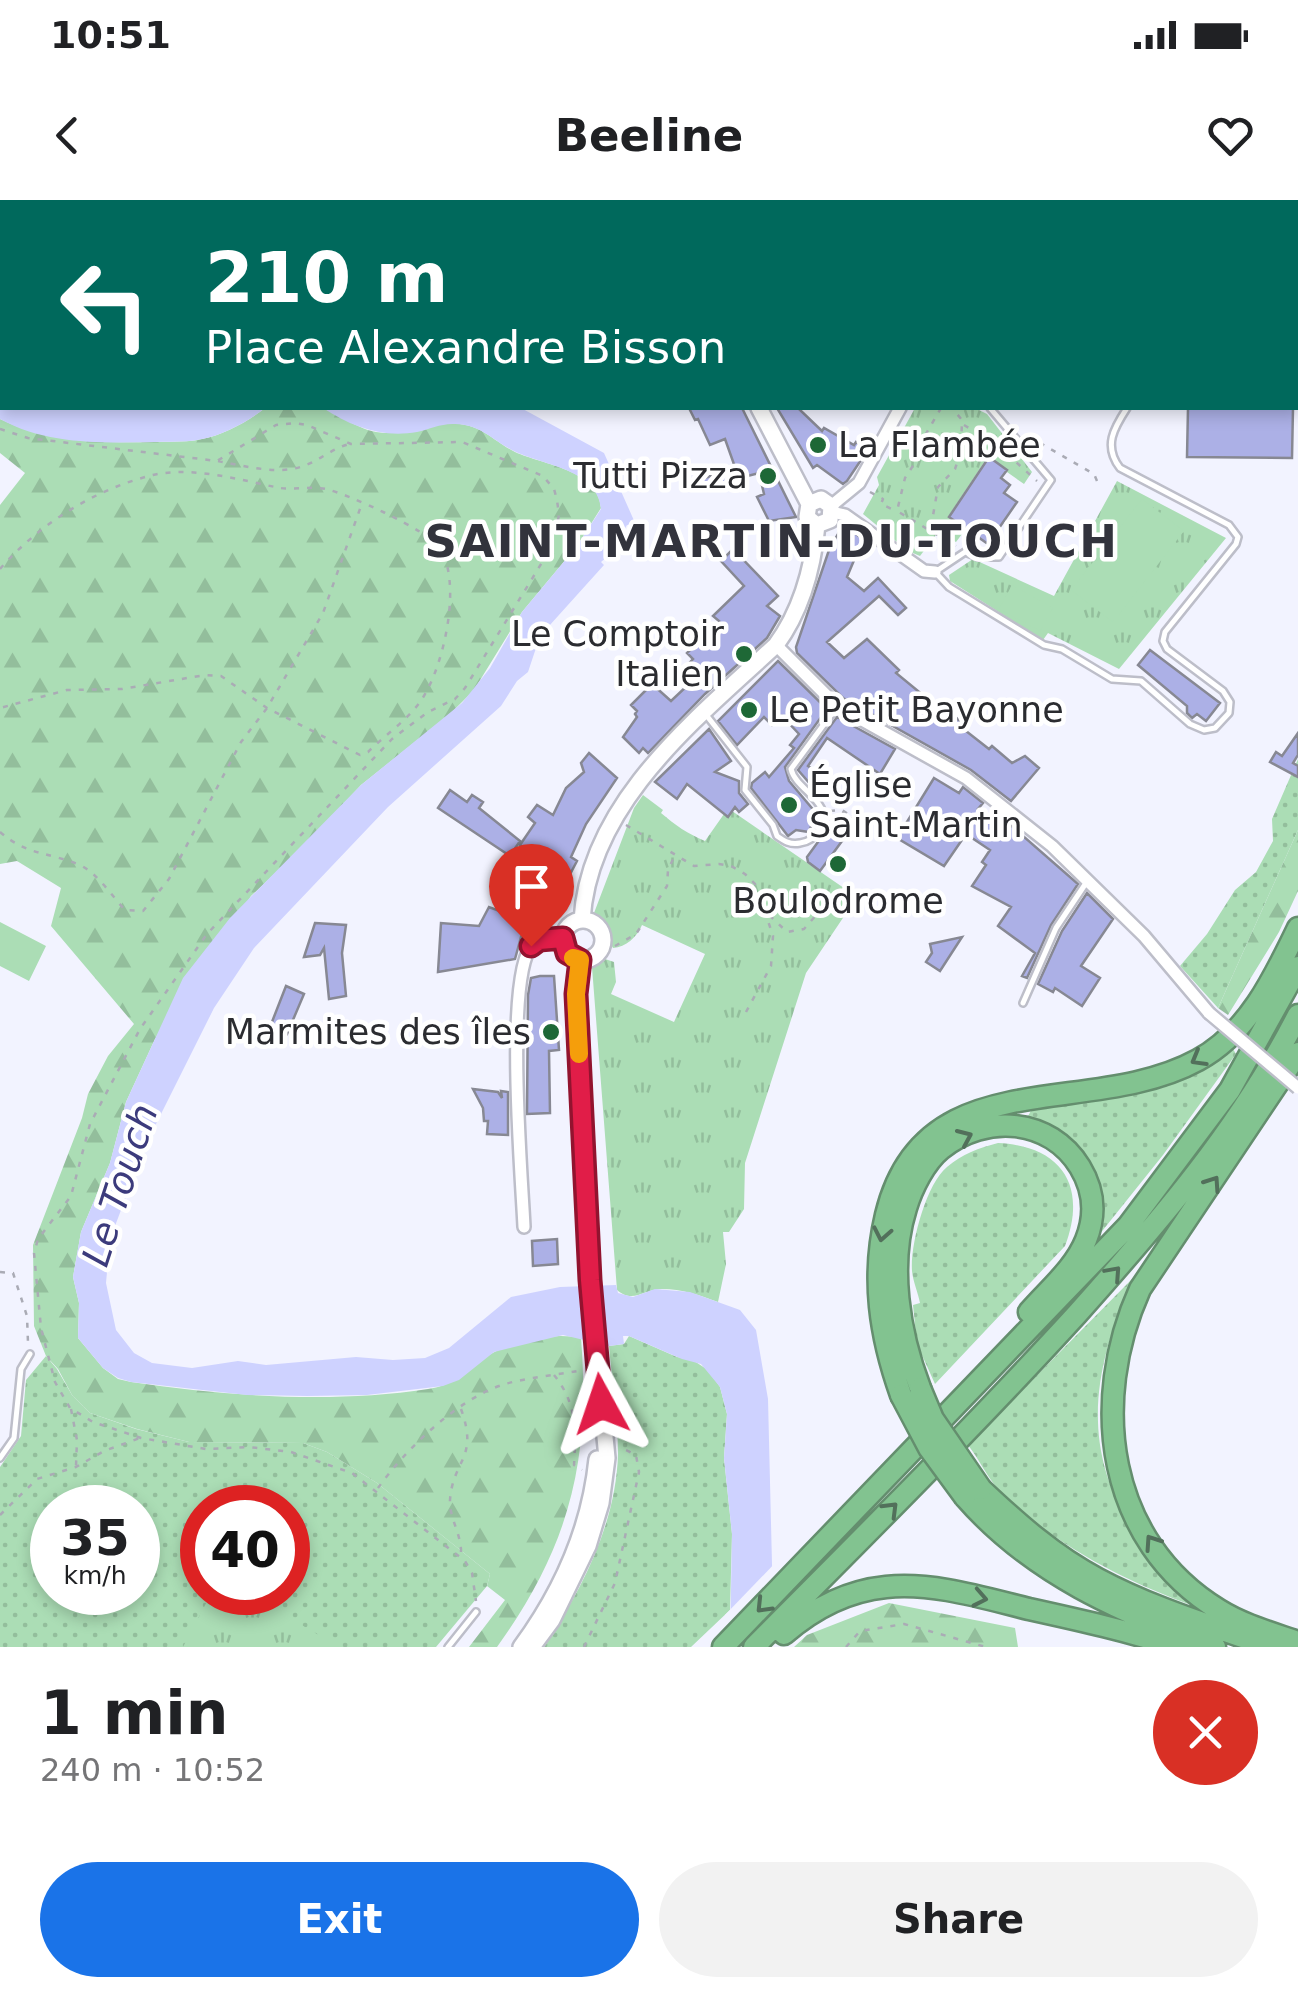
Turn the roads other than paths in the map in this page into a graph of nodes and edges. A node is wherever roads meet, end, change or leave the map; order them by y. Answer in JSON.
{"nodes":[{"id":1,"x":761,"y":410,"type":"edge"},
{"id":2,"x":899,"y":410,"type":"edge"},
{"id":3,"x":992,"y":410,"type":"edge"},
{"id":4,"x":1126,"y":410,"type":"edge"},
{"id":5,"x":809,"y":504,"type":"junction"},
{"id":6,"x":832,"y":509,"type":"junction"},
{"id":7,"x":817,"y":525,"type":"junction"},
{"id":8,"x":936,"y":572,"type":"junction"},
{"id":9,"x":776,"y":645,"type":"junction"},
{"id":10,"x":837,"y":706,"type":"junction"},
{"id":11,"x":705,"y":714,"type":"junction"},
{"id":12,"x":1088,"y":880,"type":"junction"},
{"id":13,"x":582,"y":920,"type":"junction"},
{"id":14,"x":1298,"y":928,"type":"edge"},
{"id":15,"x":563,"y":938,"type":"junction"},
{"id":16,"x":580,"y":960,"type":"junction"},
{"id":17,"x":1298,"y":967,"type":"edge"},
{"id":18,"x":1023,"y":1003,"type":"dead end"},
{"id":19,"x":1298,"y":1015,"type":"edge"},
{"id":20,"x":1298,"y":1053,"type":"edge"},
{"id":21,"x":1298,"y":1088,"type":"edge"},
{"id":22,"x":524,"y":1227,"type":"dead end"},
{"id":23,"x":30,"y":1354,"type":"road end"},
{"id":24,"x":911,"y":1392,"type":"junction"},
{"id":25,"x":601,"y":1404,"type":"junction"},
{"id":26,"x":959,"y":1405,"type":"junction"},
{"id":27,"x":0,"y":1458,"type":"edge"},
{"id":28,"x":973,"y":1493,"type":"junction"},
{"id":29,"x":476,"y":1612,"type":"road end"},
{"id":30,"x":1298,"y":1642,"type":"edge"},
{"id":31,"x":448,"y":1647,"type":"edge"},
{"id":32,"x":520,"y":1647,"type":"edge"},
{"id":33,"x":532,"y":1647,"type":"edge"},
{"id":34,"x":723,"y":1647,"type":"edge"},
{"id":35,"x":754,"y":1647,"type":"edge"},
{"id":36,"x":772,"y":1647,"type":"edge"},
{"id":37,"x":1177,"y":1647,"type":"edge"},
{"id":38,"x":1215,"y":1647,"type":"edge"},
{"id":39,"x":1271,"y":1647,"type":"edge"}],
"edges":[{"from":1,"to":5,"type":"street"},
{"from":2,"to":6,"type":"street"},
{"from":3,"to":8,"type":"lane"},
{"from":4,"to":8,"type":"lane"},
{"from":5,"to":6,"type":"street"},
{"from":5,"to":7,"type":"street"},
{"from":6,"to":7,"type":"street"},
{"from":6,"to":8,"type":"street"},
{"from":7,"to":9,"type":"street"},
{"from":9,"to":10,"type":"street"},
{"from":9,"to":11,"type":"street"},
{"from":10,"to":11,"type":"lane"},
{"from":10,"to":12,"type":"street"},
{"from":11,"to":13,"type":"street"},
{"from":12,"to":18,"type":"lane"},
{"from":12,"to":21,"type":"street","bridge":true},
{"from":13,"to":15,"type":"street"},
{"from":13,"to":16,"type":"street"},
{"from":14,"to":24,"type":"highway","one_way":true},
{"from":15,"to":16,"type":"street"},
{"from":15,"to":22,"type":"street"},
{"from":16,"to":25,"type":"street"},
{"from":17,"to":26,"type":"highway"},
{"from":35,"to":19,"type":"highway","one_way":true},
{"from":30,"to":20,"type":"highway","one_way":true},
{"from":23,"to":27,"type":"lane"},
{"from":24,"to":26,"type":"highway","one_way":true},
{"from":24,"to":28,"type":"highway","bridge":true},
{"from":25,"to":32,"type":"street"},
{"from":25,"to":33,"type":"street"},
{"from":26,"to":34,"type":"highway","one_way":true},
{"from":28,"to":38,"type":"highway"},
{"from":28,"to":39,"type":"highway"},
{"from":29,"to":31,"type":"lane"},
{"from":36,"to":37,"type":"highway","one_way":true}]}
